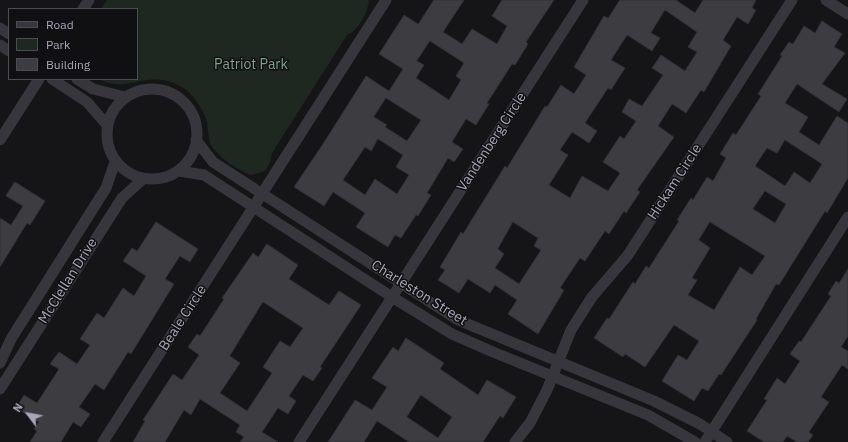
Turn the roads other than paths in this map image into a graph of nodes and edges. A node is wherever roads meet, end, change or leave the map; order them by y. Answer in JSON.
{"nodes":[{"id":1,"x":386,"y":0,"type":"edge"},
{"id":2,"x":583,"y":0,"type":"edge"},
{"id":3,"x":792,"y":0,"type":"edge"},
{"id":4,"x":826,"y":0,"type":"edge"},
{"id":5,"x":848,"y":14,"type":"edge"},
{"id":6,"x":38,"y":80,"type":"edge"},
{"id":7,"x":54,"y":80,"type":"edge"},
{"id":8,"x":79,"y":80,"type":"edge"},
{"id":9,"x":125,"y":97,"type":"junction"},
{"id":10,"x":107,"y":125,"type":"junction"},
{"id":11,"x":0,"y":140,"type":"edge"},
{"id":12,"x":196,"y":140,"type":"junction"},
{"id":13,"x":115,"y":162,"type":"junction"},
{"id":14,"x":179,"y":171,"type":"junction"},
{"id":15,"x":143,"y":179,"type":"junction"},
{"id":16,"x":262,"y":194,"type":"junction"},
{"id":17,"x":253,"y":208,"type":"junction"},
{"id":18,"x":848,"y":217,"type":"edge"},
{"id":19,"x":401,"y":283,"type":"junction"},
{"id":20,"x":392,"y":297,"type":"junction"},
{"id":21,"x":558,"y":362,"type":"junction"},
{"id":22,"x":0,"y":363,"type":"edge"},
{"id":23,"x":552,"y":376,"type":"junction"},
{"id":24,"x":0,"y":389,"type":"edge"},
{"id":25,"x":712,"y":432,"type":"junction"},
{"id":26,"x":103,"y":442,"type":"edge"},
{"id":27,"x":299,"y":442,"type":"edge"},
{"id":28,"x":515,"y":442,"type":"edge"},
{"id":29,"x":695,"y":442,"type":"edge"},
{"id":30,"x":705,"y":442,"type":"edge"},
{"id":31,"x":727,"y":442,"type":"edge"}],
"edges":[{"from":1,"to":16,"type":"street"},
{"from":2,"to":19,"type":"street","name":"Vandenberg Circle"},
{"from":3,"to":21,"type":"street","name":"Hickam Circle"},
{"from":4,"to":5,"type":"street"},
{"from":6,"to":11,"type":"street"},
{"from":7,"to":10,"type":"street"},
{"from":8,"to":9,"type":"street"},
{"from":9,"to":10,"type":"street"},
{"from":9,"to":12,"type":"street"},
{"from":10,"to":13,"type":"street"},
{"from":12,"to":14,"type":"street"},
{"from":12,"to":16,"type":"street","name":"Charleston Street"},
{"from":13,"to":15,"type":"street"},
{"from":13,"to":22,"type":"street","name":"McClellan Drive"},
{"from":14,"to":15,"type":"street"},
{"from":14,"to":17,"type":"street","name":"Charleston Street"},
{"from":15,"to":24,"type":"street","name":"McClellan Drive"},
{"from":16,"to":17,"type":"street","name":"Beale Circle"},
{"from":16,"to":19,"type":"street","name":"Charleston Street"},
{"from":17,"to":20,"type":"street","name":"Charleston Street"},
{"from":17,"to":26,"type":"street","name":"Beale Circle"},
{"from":18,"to":25,"type":"street"},
{"from":19,"to":20,"type":"street"},
{"from":19,"to":21,"type":"street","name":"Charleston Street"},
{"from":20,"to":23,"type":"street","name":"Charleston Street"},
{"from":20,"to":27,"type":"street"},
{"from":21,"to":23,"type":"street","name":"Hickam Circle"},
{"from":21,"to":25,"type":"street","name":"Charleston Street"},
{"from":23,"to":28,"type":"street","name":"Hickam Circle"},
{"from":23,"to":29,"type":"street","name":"Charleston Street"},
{"from":25,"to":30,"type":"street"},
{"from":25,"to":31,"type":"street","name":"Charleston Street"}]}
